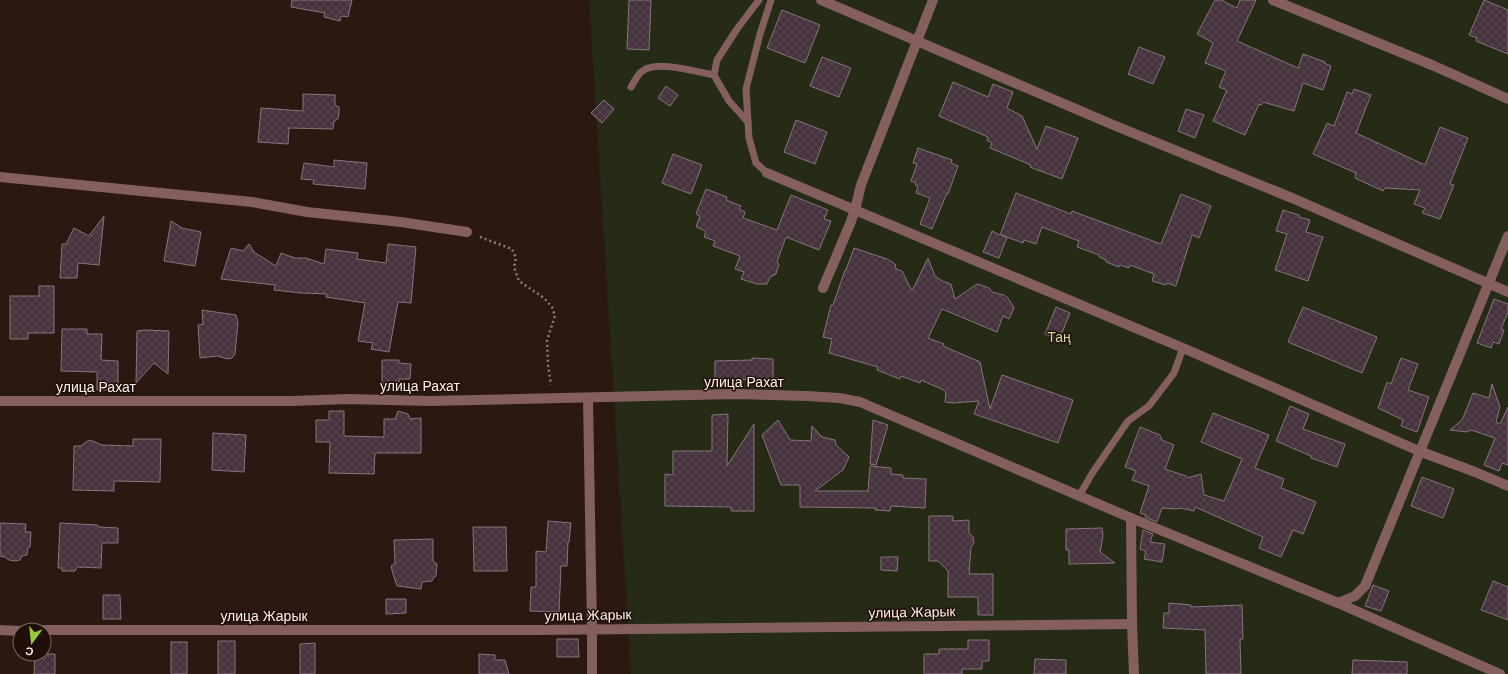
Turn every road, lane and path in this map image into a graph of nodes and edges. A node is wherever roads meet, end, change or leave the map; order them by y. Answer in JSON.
{"nodes":[{"id":1,"x":760,"y":0,"type":"edge"},
{"id":2,"x":771,"y":0,"type":"edge"},
{"id":3,"x":821,"y":0,"type":"edge"},
{"id":4,"x":933,"y":0,"type":"edge"},
{"id":5,"x":1273,"y":0,"type":"edge"},
{"id":6,"x":917,"y":42,"type":"junction"},
{"id":7,"x":714,"y":75,"type":"junction"},
{"id":8,"x":631,"y":87,"type":"dead end"},
{"id":9,"x":1508,"y":100,"type":"edge"},
{"id":10,"x":748,"y":123,"type":"junction"},
{"id":11,"x":768,"y":173,"type":"joint"},
{"id":12,"x":0,"y":177,"type":"edge"},
{"id":13,"x":855,"y":210,"type":"junction"},
{"id":14,"x":466,"y":232,"type":"joint"},
{"id":15,"x":1508,"y":236,"type":"edge"},
{"id":16,"x":1488,"y":284,"type":"junction"},
{"id":17,"x":823,"y":288,"type":"dead end"},
{"id":18,"x":1508,"y":292,"type":"edge"},
{"id":19,"x":1183,"y":348,"type":"junction"},
{"id":20,"x":588,"y":398,"type":"junction"},
{"id":21,"x":554,"y":399,"type":"junction"},
{"id":22,"x":0,"y":401,"type":"edge"},
{"id":23,"x":1419,"y":451,"type":"junction"},
{"id":24,"x":1508,"y":486,"type":"edge"},
{"id":25,"x":1079,"y":496,"type":"junction"},
{"id":26,"x":1131,"y":518,"type":"junction"},
{"id":27,"x":1338,"y":603,"type":"junction"},
{"id":28,"x":1132,"y":624,"type":"junction"},
{"id":29,"x":592,"y":629,"type":"junction"},
{"id":30,"x":0,"y":630,"type":"edge"},
{"id":31,"x":12,"y":630,"type":"edge"},
{"id":32,"x":52,"y":630,"type":"edge"},
{"id":33,"x":592,"y":674,"type":"edge"},
{"id":34,"x":1134,"y":674,"type":"edge"},
{"id":35,"x":1500,"y":674,"type":"edge"}],
"edges":[{"from":1,"to":7,"type":"lane"},
{"from":2,"to":10,"type":"lane"},
{"from":3,"to":6,"type":"street"},
{"from":4,"to":6,"type":"street"},
{"from":5,"to":9,"type":"street"},
{"from":6,"to":13,"type":"street"},
{"from":6,"to":16,"type":"street"},
{"from":7,"to":8,"type":"lane"},
{"from":7,"to":10,"type":"lane"},
{"from":10,"to":11,"type":"lane"},
{"from":11,"to":13,"type":"street"},
{"from":12,"to":14,"type":"street"},
{"from":13,"to":17,"type":"street"},
{"from":13,"to":19,"type":"street"},
{"from":14,"to":21,"type":"path"},
{"from":15,"to":16,"type":"street"},
{"from":16,"to":18,"type":"street"},
{"from":16,"to":23,"type":"street"},
{"from":19,"to":23,"type":"street"},
{"from":19,"to":25,"type":"lane"},
{"from":20,"to":21,"type":"street","name":"улица Рахат"},
{"from":20,"to":25,"type":"street","name":"улица Рахат"},
{"from":20,"to":29,"type":"street"},
{"from":21,"to":22,"type":"street","name":"улица Рахат"},
{"from":23,"to":24,"type":"street"},
{"from":23,"to":27,"type":"street"},
{"from":25,"to":26,"type":"street","name":"улица Рахат"},
{"from":26,"to":27,"type":"street","name":"улица Рахат"},
{"from":26,"to":28,"type":"street"},
{"from":27,"to":35,"type":"street","name":"улица Рахат"},
{"from":28,"to":29,"type":"street","name":"улица Жарык"},
{"from":28,"to":34,"type":"street"},
{"from":29,"to":32,"type":"street","name":"улица Жарык"},
{"from":29,"to":33,"type":"street"},
{"from":30,"to":31,"type":"street"}]}
